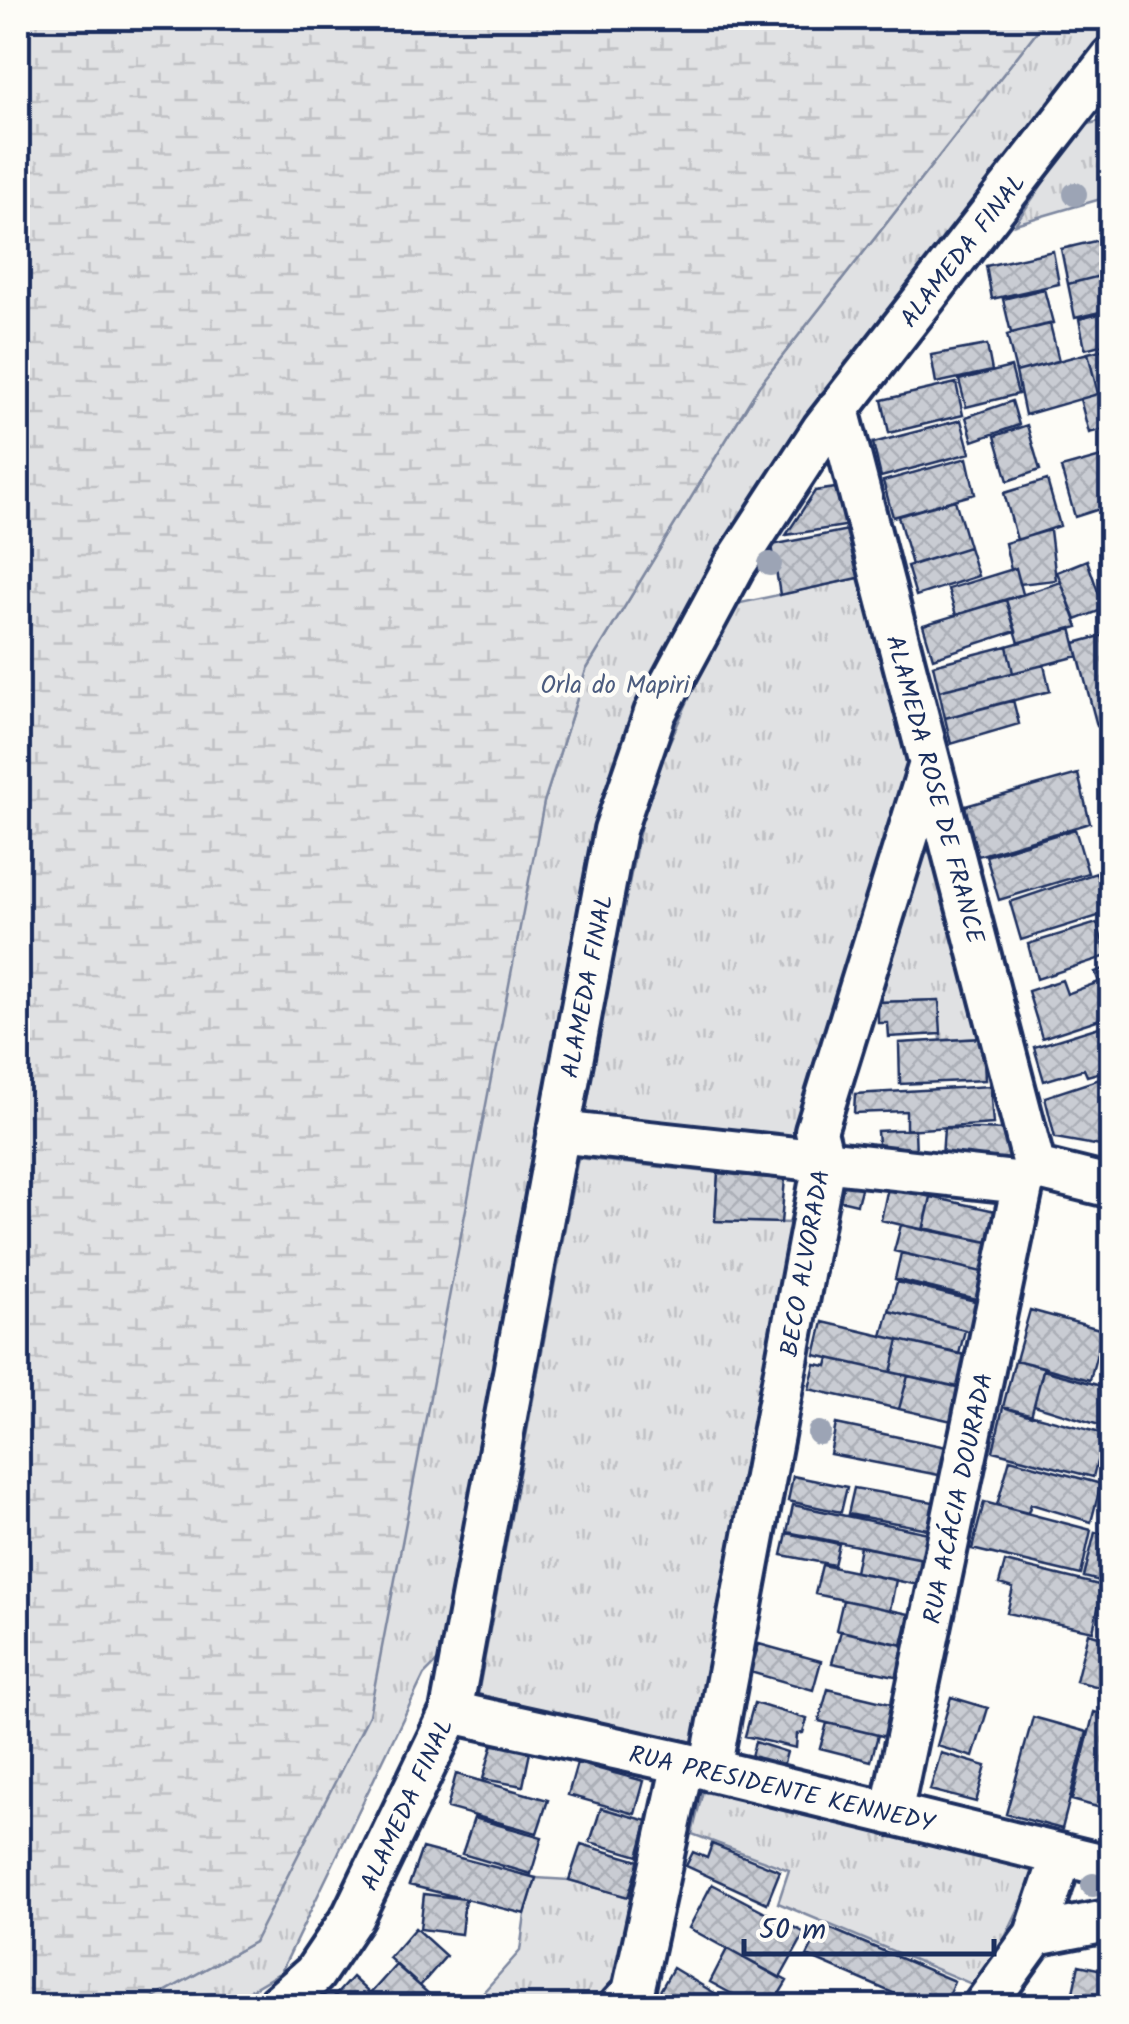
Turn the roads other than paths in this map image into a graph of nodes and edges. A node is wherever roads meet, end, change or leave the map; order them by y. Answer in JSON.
{"nodes":[{"id":1,"x":1112,"y":57,"type":"edge"},
{"id":2,"x":838,"y":409,"type":"junction"},
{"id":3,"x":929,"y":767,"type":"junction"},
{"id":4,"x":558,"y":1132,"type":"junction"},
{"id":5,"x":824,"y":1163,"type":"junction"},
{"id":6,"x":1029,"y":1176,"type":"junction"},
{"id":7,"x":1112,"y":1187,"type":"edge"},
{"id":8,"x":451,"y":1712,"type":"junction"},
{"id":9,"x":697,"y":1767,"type":"junction"},
{"id":10,"x":891,"y":1814,"type":"junction"},
{"id":11,"x":1062,"y":1854,"type":"junction"},
{"id":12,"x":1112,"y":1867,"type":"edge"},
{"id":13,"x":1112,"y":1920,"type":"edge"},
{"id":14,"x":1035,"y":1935,"type":"junction"},
{"id":15,"x":277,"y":2006,"type":"edge"},
{"id":16,"x":620,"y":2006,"type":"edge"},
{"id":17,"x":984,"y":2006,"type":"edge"}],
"edges":[{"from":1,"to":2,"type":"street","name":"ALAMEDA FINAL"},
{"from":2,"to":3,"type":"street","name":"ALAMEDA ROSE DE FRANCE"},
{"from":2,"to":4,"type":"street","name":"ALAMEDA FINAL"},
{"from":3,"to":5,"type":"street","name":"BECO ALVORADA"},
{"from":3,"to":6,"type":"street","name":"ALAMEDA ROSE DE FRANCE"},
{"from":4,"to":5,"type":"street"},
{"from":4,"to":8,"type":"street","name":"ALAMEDA FINAL"},
{"from":5,"to":6,"type":"street"},
{"from":5,"to":9,"type":"street","name":"BECO ALVORADA"},
{"from":6,"to":7,"type":"street"},
{"from":6,"to":10,"type":"street","name":"RUA ACÁCIA DOURADA"},
{"from":8,"to":9,"type":"street","name":"RUA PRESIDENTE KENNEDY"},
{"from":8,"to":15,"type":"street","name":"ALAMEDA FINAL"},
{"from":9,"to":10,"type":"street","name":"RUA PRESIDENTE KENNEDY"},
{"from":9,"to":16,"type":"street","name":"BECO ALVORADA"},
{"from":10,"to":11,"type":"street","name":"RUA PRESIDENTE KENNEDY"},
{"from":11,"to":12,"type":"street","name":"RUA PRESIDENTE KENNEDY"},
{"from":11,"to":14,"type":"street"},
{"from":13,"to":14,"type":"street"},
{"from":14,"to":17,"type":"street"}]}
